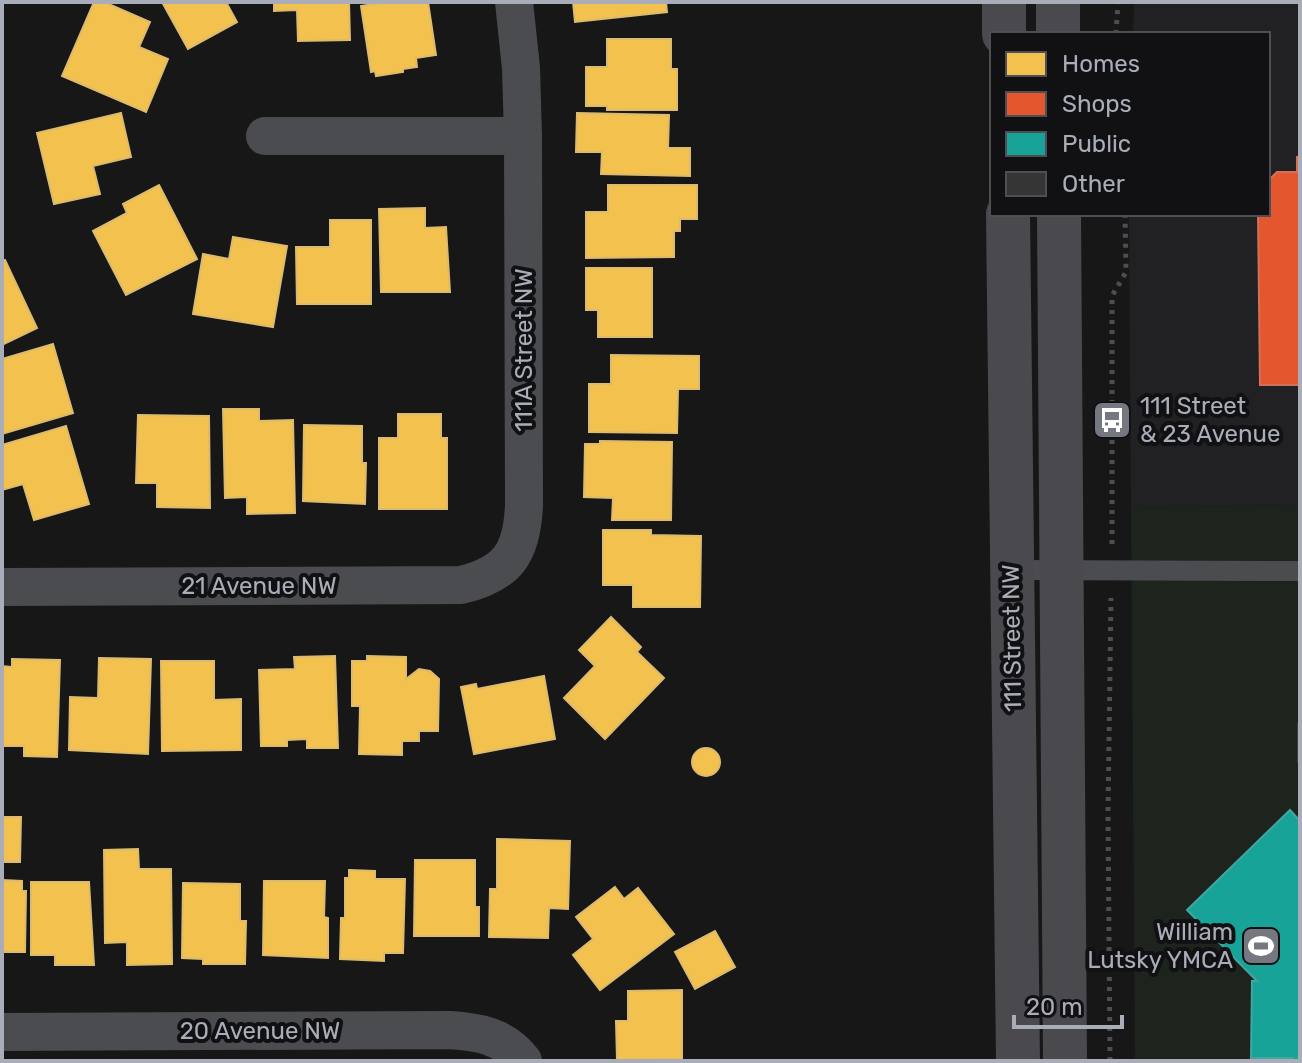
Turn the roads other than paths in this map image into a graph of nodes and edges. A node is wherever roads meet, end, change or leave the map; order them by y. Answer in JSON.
{"nodes":[{"id":1,"x":514,"y":2,"type":"edge"},
{"id":2,"x":1004,"y":2,"type":"edge"},
{"id":3,"x":1058,"y":2,"type":"edge"},
{"id":4,"x":1004,"y":32,"type":"edge"},
{"id":5,"x":1058,"y":32,"type":"edge"},
{"id":6,"x":265,"y":136,"type":"dead end"},
{"id":7,"x":523,"y":136,"type":"junction"},
{"id":8,"x":1008,"y":216,"type":"edge"},
{"id":9,"x":1059,"y":216,"type":"edge"},
{"id":10,"x":508,"y":562,"type":"joint"},
{"id":11,"x":1011,"y":570,"type":"junction"},
{"id":12,"x":1062,"y":570,"type":"junction"},
{"id":13,"x":1300,"y":571,"type":"edge"},
{"id":14,"x":2,"y":587,"type":"edge"},
{"id":15,"x":2,"y":1032,"type":"edge"},
{"id":16,"x":518,"y":1055,"type":"edge"},
{"id":17,"x":1018,"y":1061,"type":"edge"},
{"id":18,"x":1065,"y":1061,"type":"edge"}],
"edges":[{"from":1,"to":7,"type":"street","name":"111A Street NW"},
{"from":2,"to":4,"type":"main road"},
{"from":3,"to":5,"type":"main road"},
{"from":6,"to":7,"type":"street"},
{"from":7,"to":10,"type":"street","name":"111A Street NW"},
{"from":8,"to":11,"type":"main road","name":"111 Street NW"},
{"from":9,"to":12,"type":"main road","name":"111 Street NW"},
{"from":10,"to":14,"type":"street","name":"21 Avenue NW"},
{"from":11,"to":12,"type":"lane"},
{"from":11,"to":17,"type":"main road","name":"111 Street NW"},
{"from":12,"to":13,"type":"lane"},
{"from":12,"to":18,"type":"main road","name":"111 Street NW"},
{"from":15,"to":16,"type":"street","name":"20 Avenue NW"}]}
